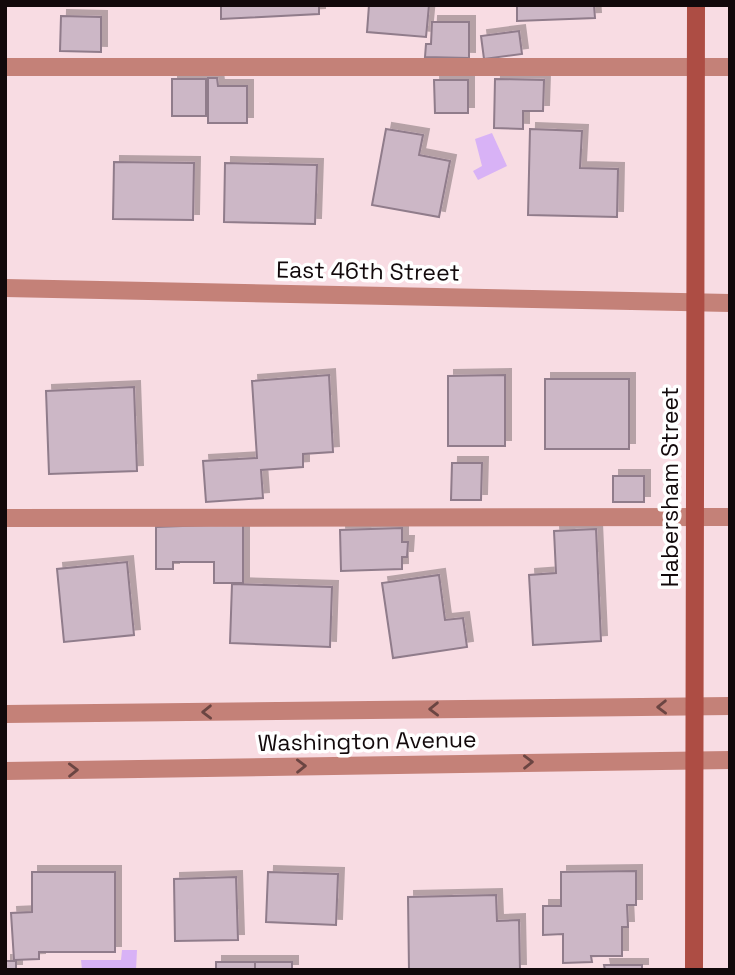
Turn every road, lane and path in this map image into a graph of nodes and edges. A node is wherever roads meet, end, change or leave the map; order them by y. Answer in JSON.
{"nodes":[{"id":1,"x":696,"y":5,"type":"edge"},
{"id":2,"x":5,"y":67,"type":"edge"},
{"id":3,"x":696,"y":67,"type":"junction"},
{"id":4,"x":730,"y":67,"type":"edge"},
{"id":5,"x":5,"y":288,"type":"edge"},
{"id":6,"x":696,"y":303,"type":"junction"},
{"id":7,"x":730,"y":303,"type":"edge"},
{"id":8,"x":695,"y":517,"type":"junction"},
{"id":9,"x":730,"y":517,"type":"edge"},
{"id":10,"x":5,"y":519,"type":"edge"},
{"id":11,"x":694,"y":706,"type":"junction"},
{"id":12,"x":730,"y":706,"type":"edge"},
{"id":13,"x":5,"y":714,"type":"edge"},
{"id":14,"x":694,"y":759,"type":"junction"},
{"id":15,"x":730,"y":760,"type":"edge"},
{"id":16,"x":5,"y":771,"type":"edge"},
{"id":17,"x":694,"y":970,"type":"edge"}],
"edges":[{"from":1,"to":3,"type":"street","name":"Habersham Street"},
{"from":2,"to":3,"type":"street"},
{"from":3,"to":4,"type":"street"},
{"from":3,"to":6,"type":"street","name":"Habersham Street"},
{"from":5,"to":6,"type":"street","name":"East 46th Street"},
{"from":6,"to":7,"type":"street","name":"East 46th Street"},
{"from":6,"to":8,"type":"street","name":"Habersham Street"},
{"from":8,"to":9,"type":"street"},
{"from":8,"to":10,"type":"street"},
{"from":8,"to":11,"type":"street","name":"Habersham Street"},
{"from":11,"to":12,"type":"street","name":"Washington Avenue"},
{"from":11,"to":13,"type":"street","name":"Washington Avenue","one_way":true},
{"from":11,"to":14,"type":"street","name":"Habersham Street"},
{"from":14,"to":15,"type":"street","name":"Washington Avenue"},
{"from":16,"to":14,"type":"street","name":"Washington Avenue","one_way":true},
{"from":14,"to":17,"type":"street","name":"Habersham Street"}]}
